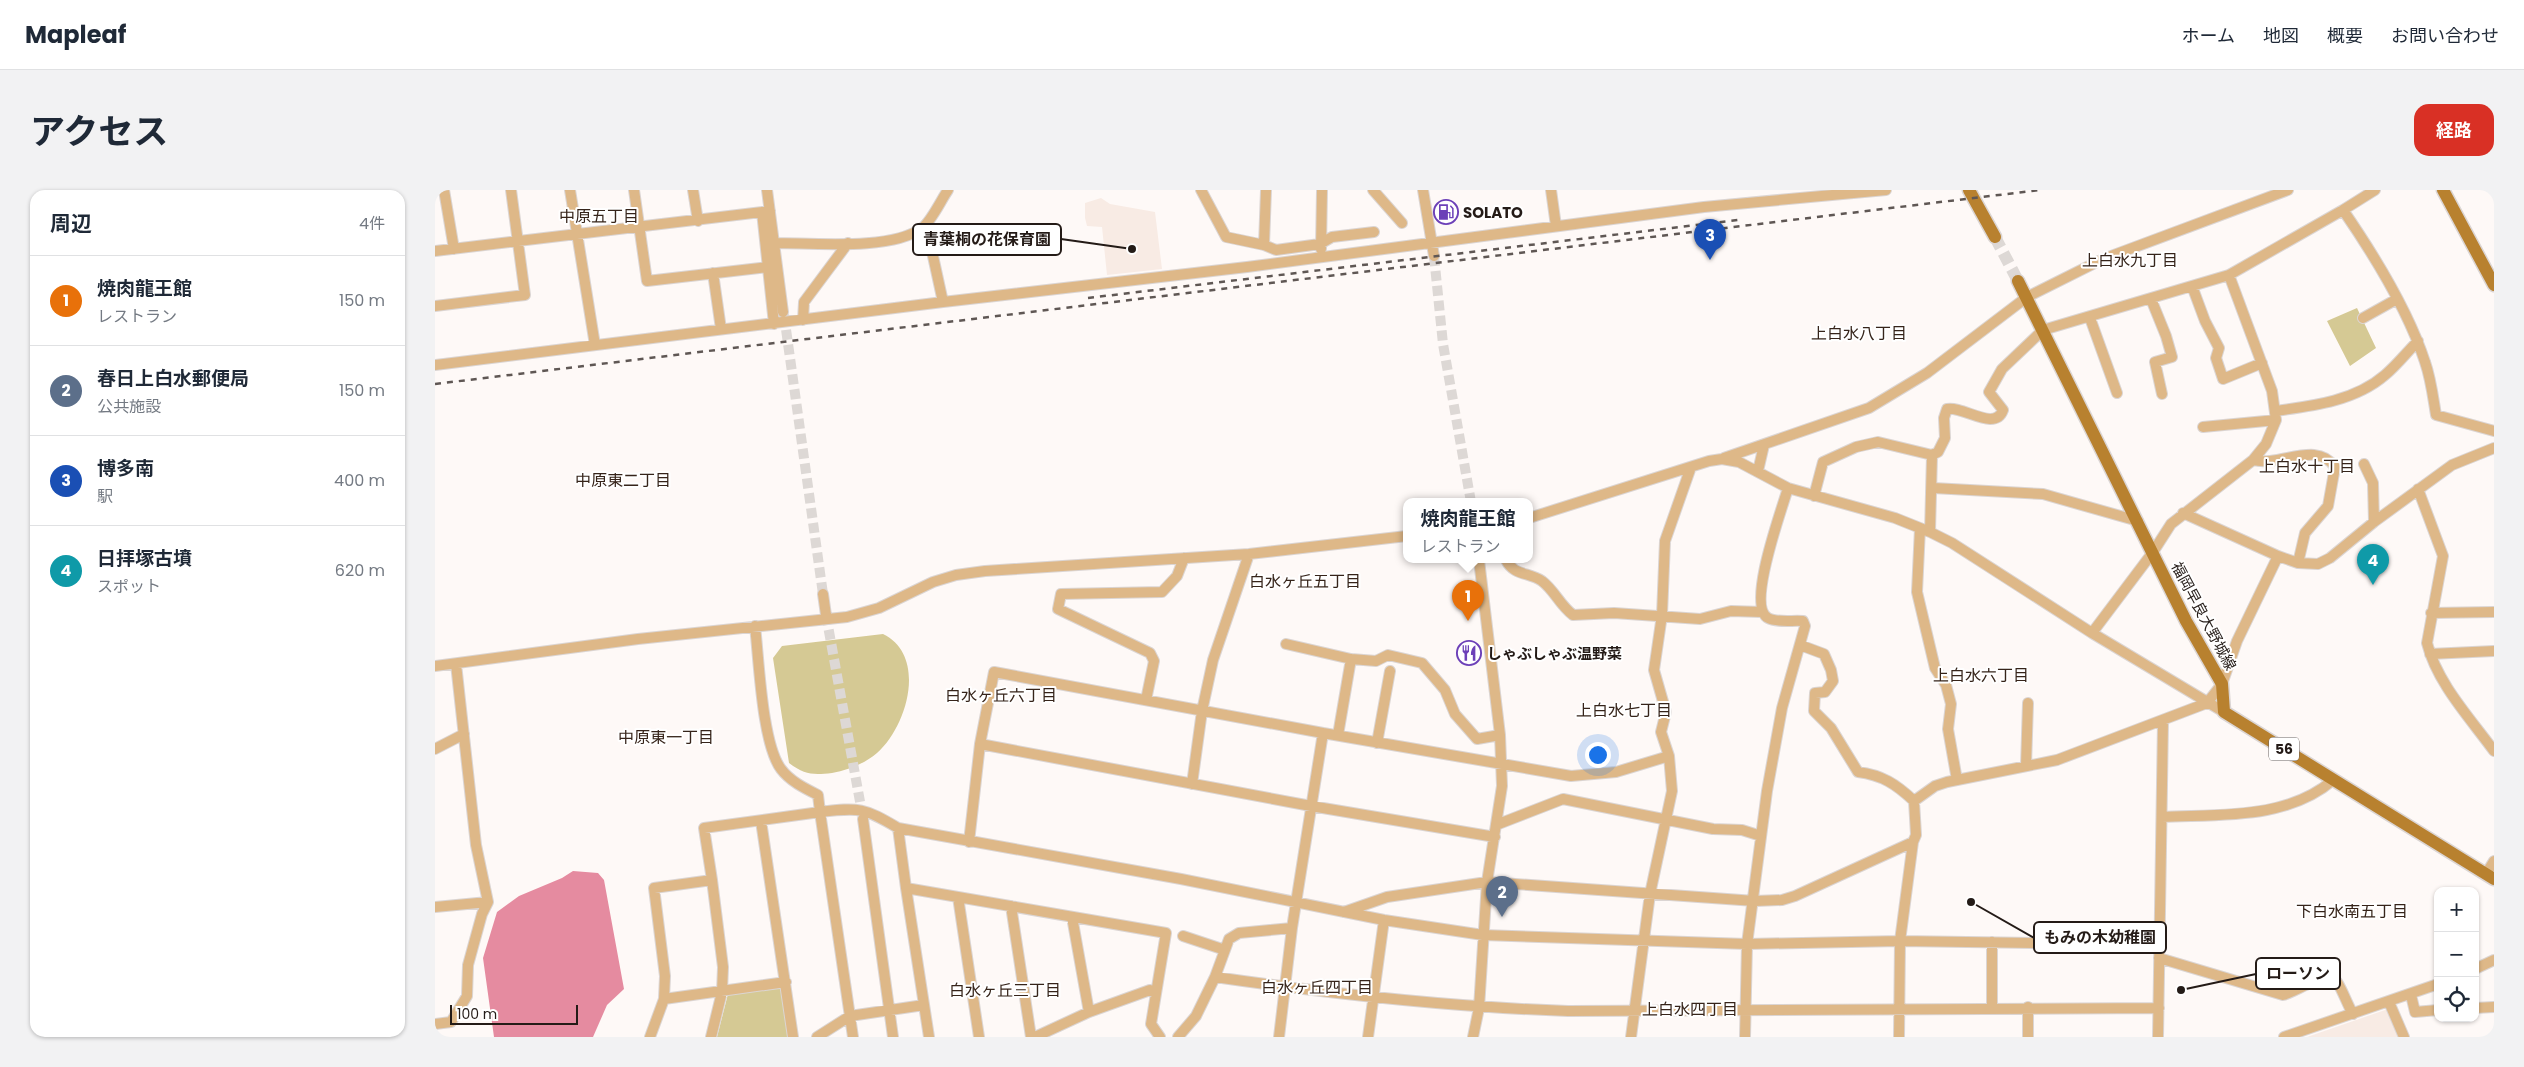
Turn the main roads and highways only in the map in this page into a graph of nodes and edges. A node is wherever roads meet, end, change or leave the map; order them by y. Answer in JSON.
{"nodes":[{"id":1,"x":1969,"y":190,"type":"edge"},
{"id":2,"x":2443,"y":190,"type":"edge"},
{"id":3,"x":1995,"y":237,"type":"tunnel mouth"},
{"id":4,"x":2018,"y":281,"type":"tunnel mouth"},
{"id":5,"x":2494,"y":284,"type":"edge"},
{"id":6,"x":2490,"y":876,"type":"edge"}],
"edges":[{"from":1,"to":3,"type":"main road"},
{"from":2,"to":5,"type":"main road"},
{"from":4,"to":6,"type":"main road","name":"福岡早良大野城線","number":"56"}]}
